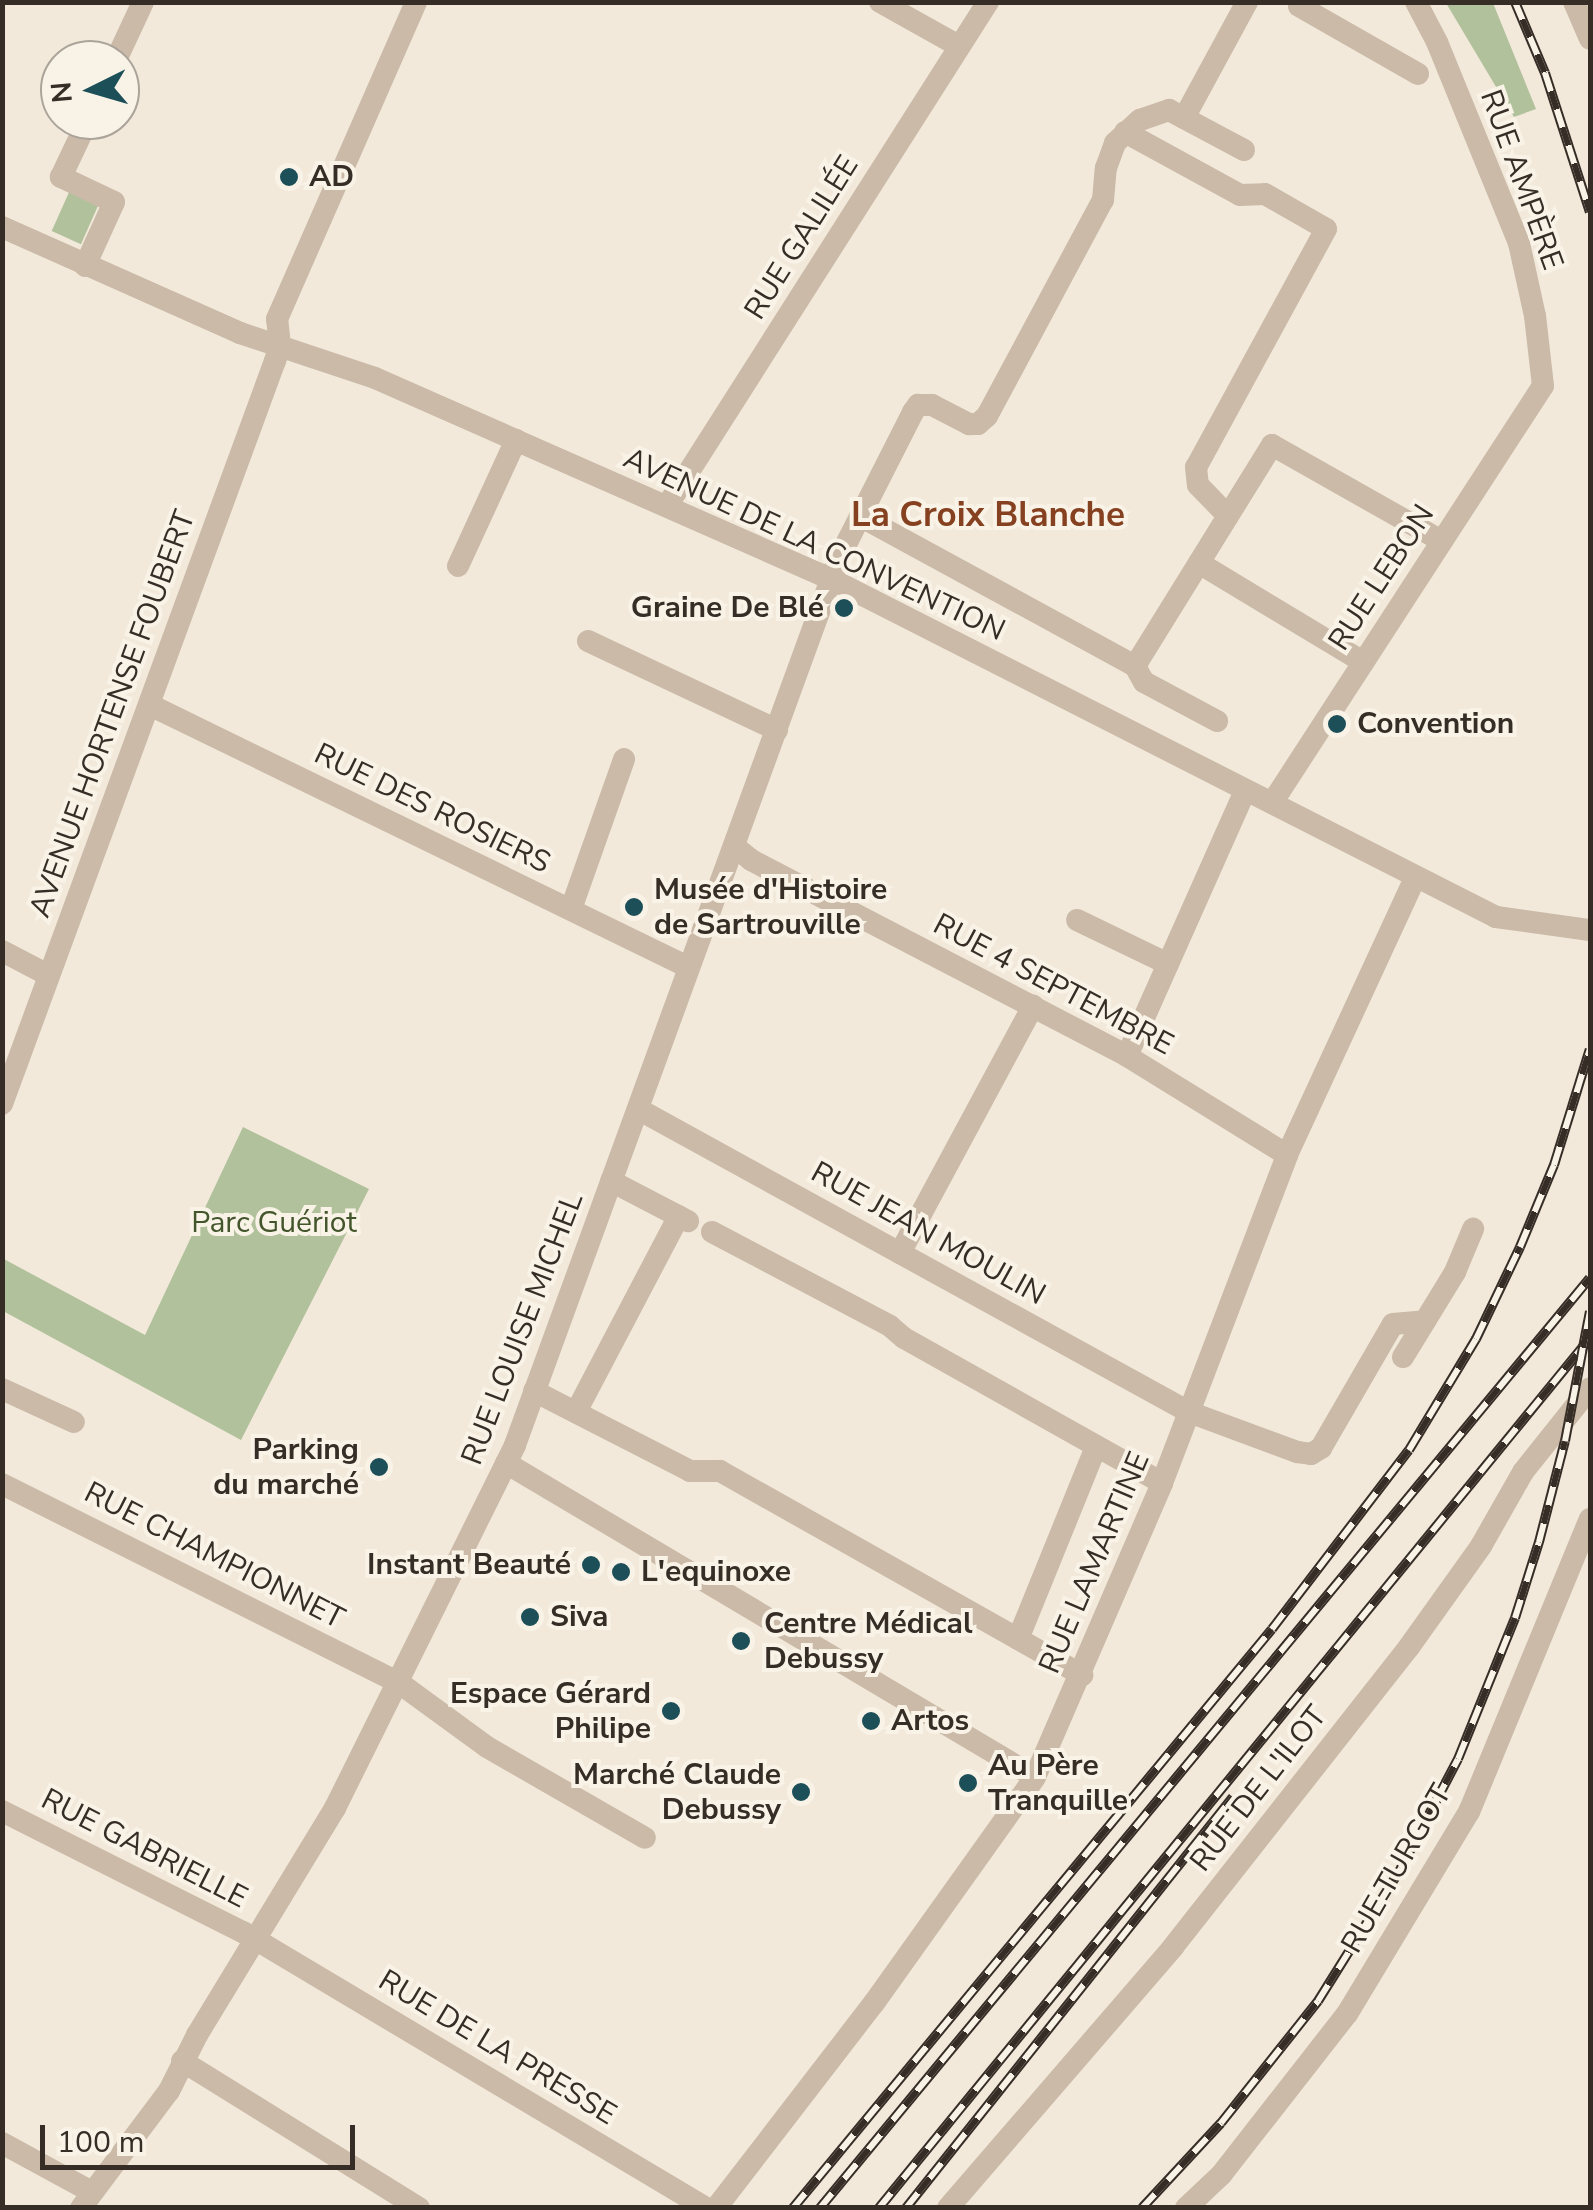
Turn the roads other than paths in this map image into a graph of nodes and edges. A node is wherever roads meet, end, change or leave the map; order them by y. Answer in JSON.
{"nodes":[{"id":1,"x":143,"y":2,"type":"edge"},
{"id":2,"x":416,"y":2,"type":"edge"},
{"id":3,"x":880,"y":2,"type":"edge"},
{"id":4,"x":988,"y":2,"type":"edge"},
{"id":5,"x":1248,"y":2,"type":"edge"},
{"id":6,"x":1416,"y":2,"type":"edge"},
{"id":7,"x":1574,"y":2,"type":"edge"},
{"id":8,"x":1298,"y":4,"type":"edge"},
{"id":9,"x":1590,"y":39,"type":"edge"},
{"id":10,"x":125,"y":40,"type":"edge"},
{"id":11,"x":959,"y":46,"type":"junction"},
{"id":12,"x":1418,"y":74,"type":"dead end"},
{"id":13,"x":1184,"y":118,"type":"junction"},
{"id":14,"x":1125,"y":132,"type":"junction"},
{"id":15,"x":79,"y":140,"type":"edge"},
{"id":16,"x":1244,"y":150,"type":"dead end"},
{"id":17,"x":2,"y":226,"type":"edge"},
{"id":18,"x":85,"y":266,"type":"junction"},
{"id":19,"x":280,"y":346,"type":"junction"},
{"id":20,"x":1542,"y":386,"type":"joint"},
{"id":21,"x":516,"y":440,"type":"junction"},
{"id":22,"x":667,"y":506,"type":"junction"},
{"id":23,"x":860,"y":516,"type":"junction"},
{"id":24,"x":1228,"y":516,"type":"junction"},
{"id":25,"x":1442,"y":541,"type":"junction"},
{"id":26,"x":1199,"y":563,"type":"junction"},
{"id":27,"x":458,"y":566,"type":"dead end"},
{"id":28,"x":833,"y":580,"type":"junction"},
{"id":29,"x":588,"y":641,"type":"dead end"},
{"id":30,"x":1363,"y":662,"type":"junction"},
{"id":31,"x":1135,"y":666,"type":"junction"},
{"id":32,"x":150,"y":704,"type":"junction"},
{"id":33,"x":1217,"y":721,"type":"dead end"},
{"id":34,"x":777,"y":730,"type":"junction"},
{"id":35,"x":624,"y":759,"type":"dead end"},
{"id":36,"x":1245,"y":791,"type":"junction"},
{"id":37,"x":1272,"y":803,"type":"junction"},
{"id":38,"x":734,"y":846,"type":"junction"},
{"id":39,"x":1415,"y":878,"type":"junction"},
{"id":40,"x":573,"y":902,"type":"junction"},
{"id":41,"x":1077,"y":920,"type":"dead end"},
{"id":42,"x":636,"y":924,"type":"dead end"},
{"id":43,"x":1590,"y":930,"type":"edge"},
{"id":44,"x":2,"y":951,"type":"edge"},
{"id":45,"x":1168,"y":964,"type":"junction"},
{"id":46,"x":688,"y":967,"type":"junction"},
{"id":47,"x":48,"y":975,"type":"junction"},
{"id":48,"x":1033,"y":1006,"type":"junction"},
{"id":49,"x":1127,"y":1056,"type":"junction"},
{"id":50,"x":2,"y":1104,"type":"edge"},
{"id":51,"x":638,"y":1109,"type":"junction"},
{"id":52,"x":1287,"y":1155,"type":"junction"},
{"id":53,"x":612,"y":1182,"type":"junction"},
{"id":54,"x":1473,"y":1229,"type":"dead end"},
{"id":55,"x":712,"y":1232,"type":"dead end"},
{"id":56,"x":900,"y":1253,"type":"junction"},
{"id":57,"x":1425,"y":1321,"type":"junction"},
{"id":58,"x":1403,"y":1356,"type":"dead end"},
{"id":59,"x":1590,"y":1388,"type":"edge"},
{"id":60,"x":2,"y":1389,"type":"edge"},
{"id":61,"x":534,"y":1392,"type":"junction"},
{"id":62,"x":576,"y":1412,"type":"junction"},
{"id":63,"x":1189,"y":1412,"type":"junction"},
{"id":64,"x":74,"y":1422,"type":"dead end"},
{"id":65,"x":1096,"y":1447,"type":"junction"},
{"id":66,"x":506,"y":1464,"type":"junction"},
{"id":67,"x":2,"y":1484,"type":"edge"},
{"id":68,"x":1162,"y":1484,"type":"junction"},
{"id":69,"x":1590,"y":1520,"type":"edge"},
{"id":70,"x":1018,"y":1639,"type":"junction"},
{"id":71,"x":1082,"y":1675,"type":"junction"},
{"id":72,"x":398,"y":1682,"type":"junction"},
{"id":73,"x":1035,"y":1777,"type":"junction"},
{"id":74,"x":2,"y":1811,"type":"edge"},
{"id":75,"x":645,"y":1838,"type":"dead end"},
{"id":76,"x":257,"y":1941,"type":"junction"},
{"id":77,"x":182,"y":2061,"type":"junction"},
{"id":78,"x":2,"y":2143,"type":"edge"},
{"id":79,"x":85,"y":2203,"type":"edge"},
{"id":80,"x":419,"y":2208,"type":"edge"},
{"id":81,"x":706,"y":2208,"type":"edge"},
{"id":82,"x":716,"y":2208,"type":"edge"},
{"id":83,"x":948,"y":2208,"type":"edge"},
{"id":84,"x":1186,"y":2208,"type":"edge"}],
"edges":[{"from":1,"to":10,"type":"street"},
{"from":2,"to":19,"type":"street","name":"AVENUE HORTENSE FOUBERT"},
{"from":3,"to":11,"type":"street"},
{"from":4,"to":11,"type":"street","name":"RUE GALILÉE"},
{"from":5,"to":13,"type":"street"},
{"from":6,"to":20,"type":"street","name":"RUE AMPÈRE"},
{"from":7,"to":9,"type":"street"},
{"from":8,"to":12,"type":"street"},
{"from":11,"to":22,"type":"street","name":"RUE GALILÉE"},
{"from":13,"to":14,"type":"street"},
{"from":13,"to":16,"type":"street"},
{"from":14,"to":23,"type":"street","name":"RUE LOUISE MICHEL"},
{"from":14,"to":24,"type":"street"},
{"from":15,"to":18,"type":"street"},
{"from":17,"to":18,"type":"street","name":"AVENUE DE LA CONVENTION"},
{"from":18,"to":19,"type":"street","name":"AVENUE DE LA CONVENTION"},
{"from":19,"to":21,"type":"street","name":"AVENUE DE LA CONVENTION"},
{"from":19,"to":32,"type":"street","name":"AVENUE HORTENSE FOUBERT"},
{"from":20,"to":25,"type":"street","name":"RUE LEBON"},
{"from":21,"to":22,"type":"street","name":"AVENUE DE LA CONVENTION"},
{"from":21,"to":27,"type":"street"},
{"from":22,"to":28,"type":"street","name":"AVENUE DE LA CONVENTION"},
{"from":23,"to":28,"type":"street","name":"RUE LOUISE MICHEL"},
{"from":23,"to":31,"type":"street"},
{"from":24,"to":25,"type":"street"},
{"from":24,"to":26,"type":"street"},
{"from":25,"to":30,"type":"street","name":"RUE LEBON"},
{"from":26,"to":30,"type":"street"},
{"from":26,"to":31,"type":"street"},
{"from":28,"to":34,"type":"street","name":"RUE LOUISE MICHEL"},
{"from":28,"to":36,"type":"street","name":"AVENUE DE LA CONVENTION"},
{"from":29,"to":34,"type":"street"},
{"from":30,"to":37,"type":"street","name":"RUE LEBON"},
{"from":31,"to":33,"type":"street"},
{"from":32,"to":40,"type":"street","name":"RUE DES ROSIERS"},
{"from":32,"to":47,"type":"street","name":"AVENUE HORTENSE FOUBERT"},
{"from":34,"to":38,"type":"street","name":"RUE LOUISE MICHEL"},
{"from":35,"to":40,"type":"street"},
{"from":36,"to":37,"type":"street","name":"AVENUE DE LA CONVENTION"},
{"from":36,"to":45,"type":"street"},
{"from":37,"to":39,"type":"street","name":"AVENUE DE LA CONVENTION"},
{"from":38,"to":46,"type":"street","name":"RUE LOUISE MICHEL"},
{"from":38,"to":48,"type":"street","name":"RUE 4 SEPTEMBRE"},
{"from":39,"to":43,"type":"street","name":"AVENUE DE LA CONVENTION"},
{"from":39,"to":52,"type":"street","name":"RUE LAMARTINE"},
{"from":40,"to":42,"type":"street"},
{"from":40,"to":46,"type":"street","name":"RUE DES ROSIERS"},
{"from":41,"to":45,"type":"street"},
{"from":44,"to":47,"type":"street"},
{"from":45,"to":49,"type":"street"},
{"from":46,"to":51,"type":"street","name":"RUE LOUISE MICHEL"},
{"from":47,"to":50,"type":"street","name":"AVENUE HORTENSE FOUBERT"},
{"from":48,"to":49,"type":"street","name":"RUE 4 SEPTEMBRE"},
{"from":48,"to":56,"type":"street"},
{"from":49,"to":52,"type":"street","name":"RUE 4 SEPTEMBRE"},
{"from":51,"to":53,"type":"street","name":"RUE LOUISE MICHEL"},
{"from":51,"to":56,"type":"street","name":"RUE JEAN MOULIN"},
{"from":52,"to":63,"type":"street","name":"RUE LAMARTINE"},
{"from":53,"to":61,"type":"street","name":"RUE LOUISE MICHEL"},
{"from":53,"to":62,"type":"street"},
{"from":54,"to":57,"type":"street"},
{"from":55,"to":65,"type":"street"},
{"from":56,"to":63,"type":"street","name":"RUE JEAN MOULIN"},
{"from":57,"to":58,"type":"street"},
{"from":57,"to":63,"type":"street","name":"RUE JEAN MOULIN"},
{"from":59,"to":83,"type":"street","name":"RUE DE L'ILOT"},
{"from":60,"to":64,"type":"street"},
{"from":61,"to":62,"type":"street"},
{"from":61,"to":66,"type":"street","name":"RUE LOUISE MICHEL"},
{"from":62,"to":70,"type":"street"},
{"from":63,"to":68,"type":"street","name":"RUE LAMARTINE"},
{"from":65,"to":68,"type":"street"},
{"from":65,"to":70,"type":"street"},
{"from":66,"to":72,"type":"street","name":"RUE LOUISE MICHEL"},
{"from":66,"to":73,"type":"street"},
{"from":67,"to":72,"type":"street","name":"RUE CHAMPIONNET"},
{"from":68,"to":71,"type":"street","name":"RUE LAMARTINE"},
{"from":69,"to":84,"type":"street","name":"RUE TURGOT"},
{"from":70,"to":71,"type":"street"},
{"from":71,"to":73,"type":"street","name":"RUE LAMARTINE"},
{"from":72,"to":75,"type":"street","name":"RUE CHAMPIONNET"},
{"from":72,"to":76,"type":"street","name":"RUE LOUISE MICHEL"},
{"from":73,"to":82,"type":"street","name":"RUE LAMARTINE"},
{"from":74,"to":76,"type":"street","name":"RUE GABRIELLE"},
{"from":76,"to":77,"type":"street","name":"RUE LOUISE MICHEL"},
{"from":76,"to":81,"type":"street","name":"RUE DE LA PRESSE"},
{"from":77,"to":79,"type":"street","name":"RUE LOUISE MICHEL"},
{"from":77,"to":80,"type":"street"},
{"from":78,"to":79,"type":"street"}]}
